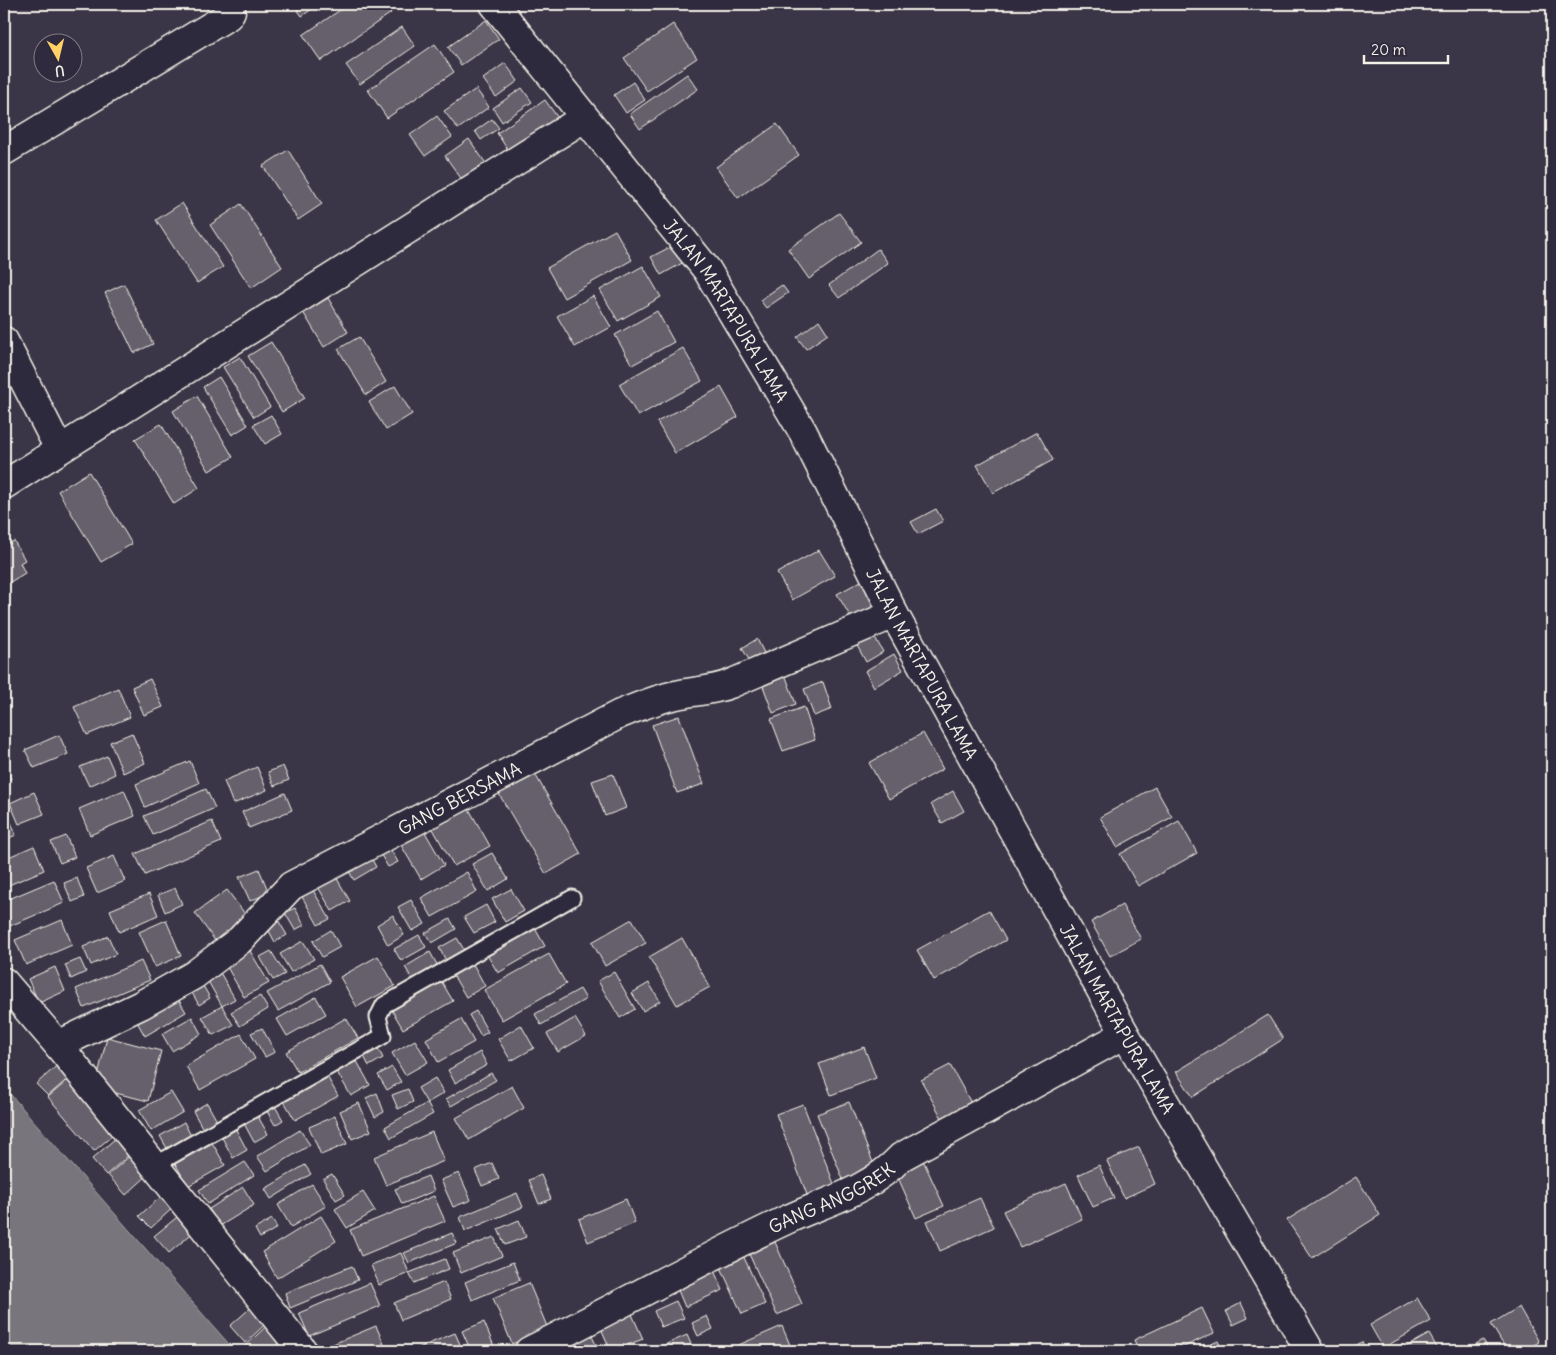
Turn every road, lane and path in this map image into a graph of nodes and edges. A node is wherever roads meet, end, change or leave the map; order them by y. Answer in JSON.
{"nodes":[{"id":1,"x":230,"y":4,"type":"edge"},
{"id":2,"x":494,"y":4,"type":"edge"},
{"id":3,"x":584,"y":118,"type":"junction"},
{"id":4,"x":4,"y":151,"type":"edge"},
{"id":5,"x":4,"y":341,"type":"edge"},
{"id":6,"x":59,"y":449,"type":"junction"},
{"id":7,"x":4,"y":485,"type":"edge"},
{"id":8,"x":894,"y":614,"type":"junction"},
{"id":9,"x":572,"y":898,"type":"dead end"},
{"id":10,"x":4,"y":982,"type":"edge"},
{"id":11,"x":1125,"y":1034,"type":"junction"},
{"id":12,"x":58,"y":1046,"type":"junction"},
{"id":13,"x":155,"y":1165,"type":"junction"},
{"id":14,"x":303,"y":1351,"type":"edge"},
{"id":15,"x":529,"y":1351,"type":"edge"},
{"id":16,"x":1310,"y":1351,"type":"edge"}],
"edges":[{"from":1,"to":4,"type":"street"},
{"from":2,"to":3,"type":"street","name":"JALAN MARTAPURA LAMA"},
{"from":3,"to":6,"type":"street"},
{"from":3,"to":8,"type":"street","name":"JALAN MARTAPURA LAMA"},
{"from":5,"to":6,"type":"street"},
{"from":6,"to":7,"type":"street"},
{"from":8,"to":11,"type":"street","name":"JALAN MARTAPURA LAMA"},
{"from":8,"to":12,"type":"street","name":"GANG BERSAMA"},
{"from":9,"to":13,"type":"lane"},
{"from":10,"to":12,"type":"street"},
{"from":11,"to":15,"type":"street","name":"GANG ANGGREK"},
{"from":11,"to":16,"type":"street","name":"JALAN MARTAPURA LAMA"},
{"from":12,"to":13,"type":"street"},
{"from":13,"to":14,"type":"street"}]}
